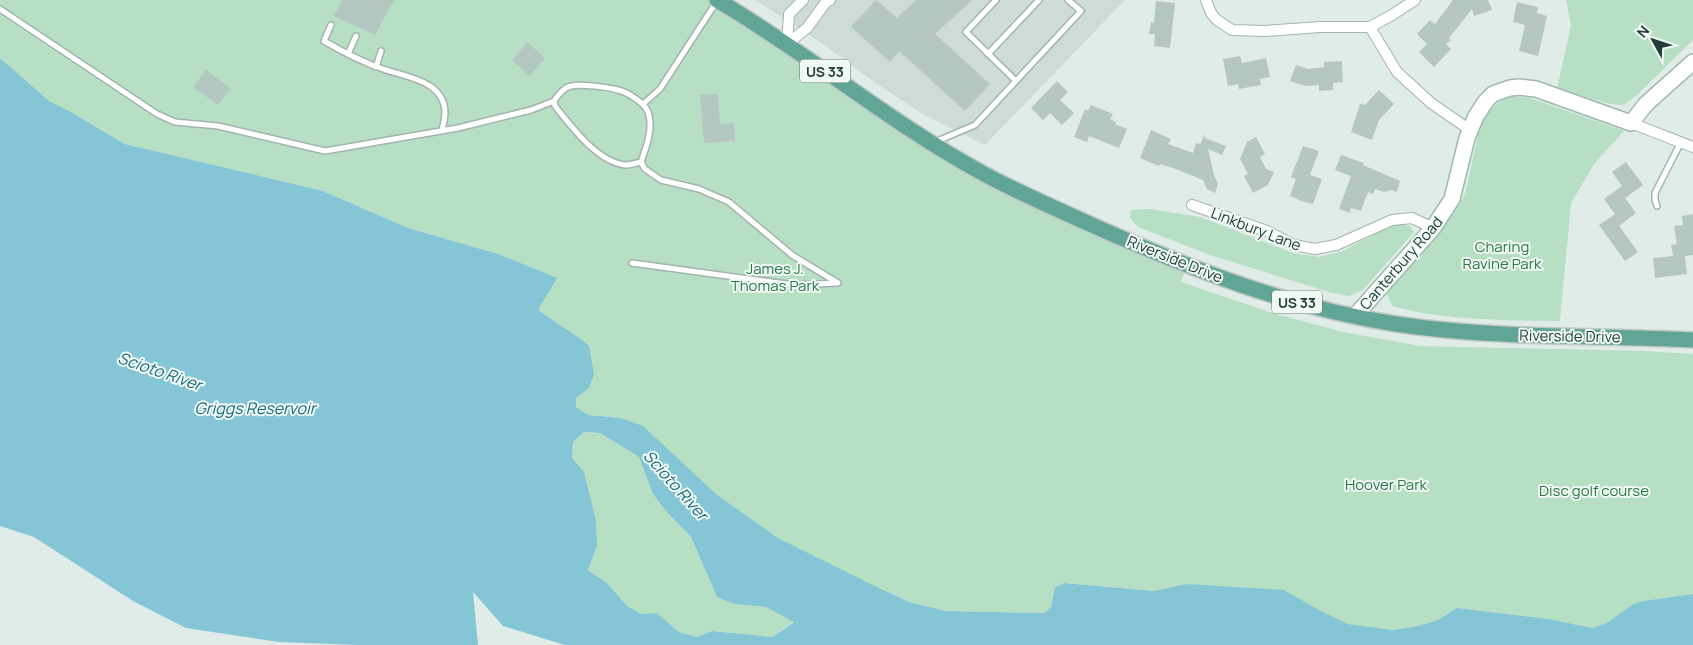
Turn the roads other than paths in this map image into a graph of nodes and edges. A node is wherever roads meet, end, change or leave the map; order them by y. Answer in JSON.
{"nodes":[{"id":1,"x":802,"y":0,"type":"edge"},
{"id":2,"x":830,"y":0,"type":"edge"},
{"id":3,"x":996,"y":0,"type":"edge"},
{"id":4,"x":1039,"y":0,"type":"edge"},
{"id":5,"x":1068,"y":0,"type":"edge"},
{"id":6,"x":1206,"y":0,"type":"edge"},
{"id":7,"x":1416,"y":0,"type":"edge"},
{"id":8,"x":722,"y":1,"type":"edge"},
{"id":9,"x":0,"y":9,"type":"edge"},
{"id":10,"x":331,"y":24,"type":"dead end"},
{"id":11,"x":1370,"y":27,"type":"junction"},
{"id":12,"x":356,"y":36,"type":"dead end"},
{"id":13,"x":787,"y":44,"type":"junction"},
{"id":14,"x":381,"y":51,"type":"dead end"},
{"id":15,"x":348,"y":54,"type":"junction"},
{"id":16,"x":988,"y":54,"type":"junction"},
{"id":17,"x":1693,"y":62,"type":"edge"},
{"id":18,"x":376,"y":67,"type":"junction"},
{"id":19,"x":1016,"y":81,"type":"junction"},
{"id":20,"x":554,"y":101,"type":"junction"},
{"id":21,"x":643,"y":104,"type":"junction"},
{"id":22,"x":1631,"y":123,"type":"junction"},
{"id":23,"x":1470,"y":130,"type":"junction"},
{"id":24,"x":442,"y":131,"type":"junction"},
{"id":25,"x":1681,"y":142,"type":"junction"},
{"id":26,"x":932,"y":143,"type":"junction"},
{"id":27,"x":1693,"y":147,"type":"edge"},
{"id":28,"x":641,"y":162,"type":"junction"},
{"id":29,"x":1192,"y":205,"type":"dead end"},
{"id":30,"x":1657,"y":206,"type":"dead end"},
{"id":31,"x":1433,"y":228,"type":"junction"},
{"id":32,"x":632,"y":263,"type":"dead end"},
{"id":33,"x":1355,"y":316,"type":"junction"},
{"id":34,"x":1693,"y":340,"type":"edge"}],
"edges":[{"from":1,"to":13,"type":"street"},
{"from":2,"to":13,"type":"street"},
{"from":3,"to":16,"type":"lane"},
{"from":4,"to":16,"type":"lane"},
{"from":5,"to":19,"type":"lane"},
{"from":6,"to":11,"type":"street"},
{"from":7,"to":11,"type":"street"},
{"from":8,"to":13,"type":"main road","name":"Riverside Drive","number":"US 33"},
{"from":8,"to":21,"type":"lane"},
{"from":9,"to":24,"type":"lane"},
{"from":10,"to":15,"type":"lane"},
{"from":11,"to":23,"type":"street"},
{"from":12,"to":15,"type":"lane"},
{"from":13,"to":26,"type":"main road","name":"Riverside Drive","number":"US 33"},
{"from":14,"to":18,"type":"lane"},
{"from":15,"to":18,"type":"lane"},
{"from":16,"to":19,"type":"lane"},
{"from":17,"to":22,"type":"street"},
{"from":18,"to":24,"type":"lane"},
{"from":19,"to":26,"type":"lane"},
{"from":20,"to":21,"type":"lane"},
{"from":20,"to":24,"type":"lane"},
{"from":20,"to":28,"type":"lane"},
{"from":21,"to":28,"type":"lane"},
{"from":22,"to":23,"type":"street","name":"Canterbury Road"},
{"from":22,"to":25,"type":"street"},
{"from":23,"to":31,"type":"street","name":"Canterbury Road"},
{"from":25,"to":27,"type":"street"},
{"from":25,"to":30,"type":"lane"},
{"from":26,"to":33,"type":"main road","name":"Riverside Drive","number":"US 33"},
{"from":28,"to":32,"type":"lane"},
{"from":29,"to":31,"type":"street","name":"Linkbury Lane"},
{"from":31,"to":33,"type":"street","name":"Canterbury Road"},
{"from":33,"to":34,"type":"main road","name":"Riverside Drive","number":"US 33"}]}
